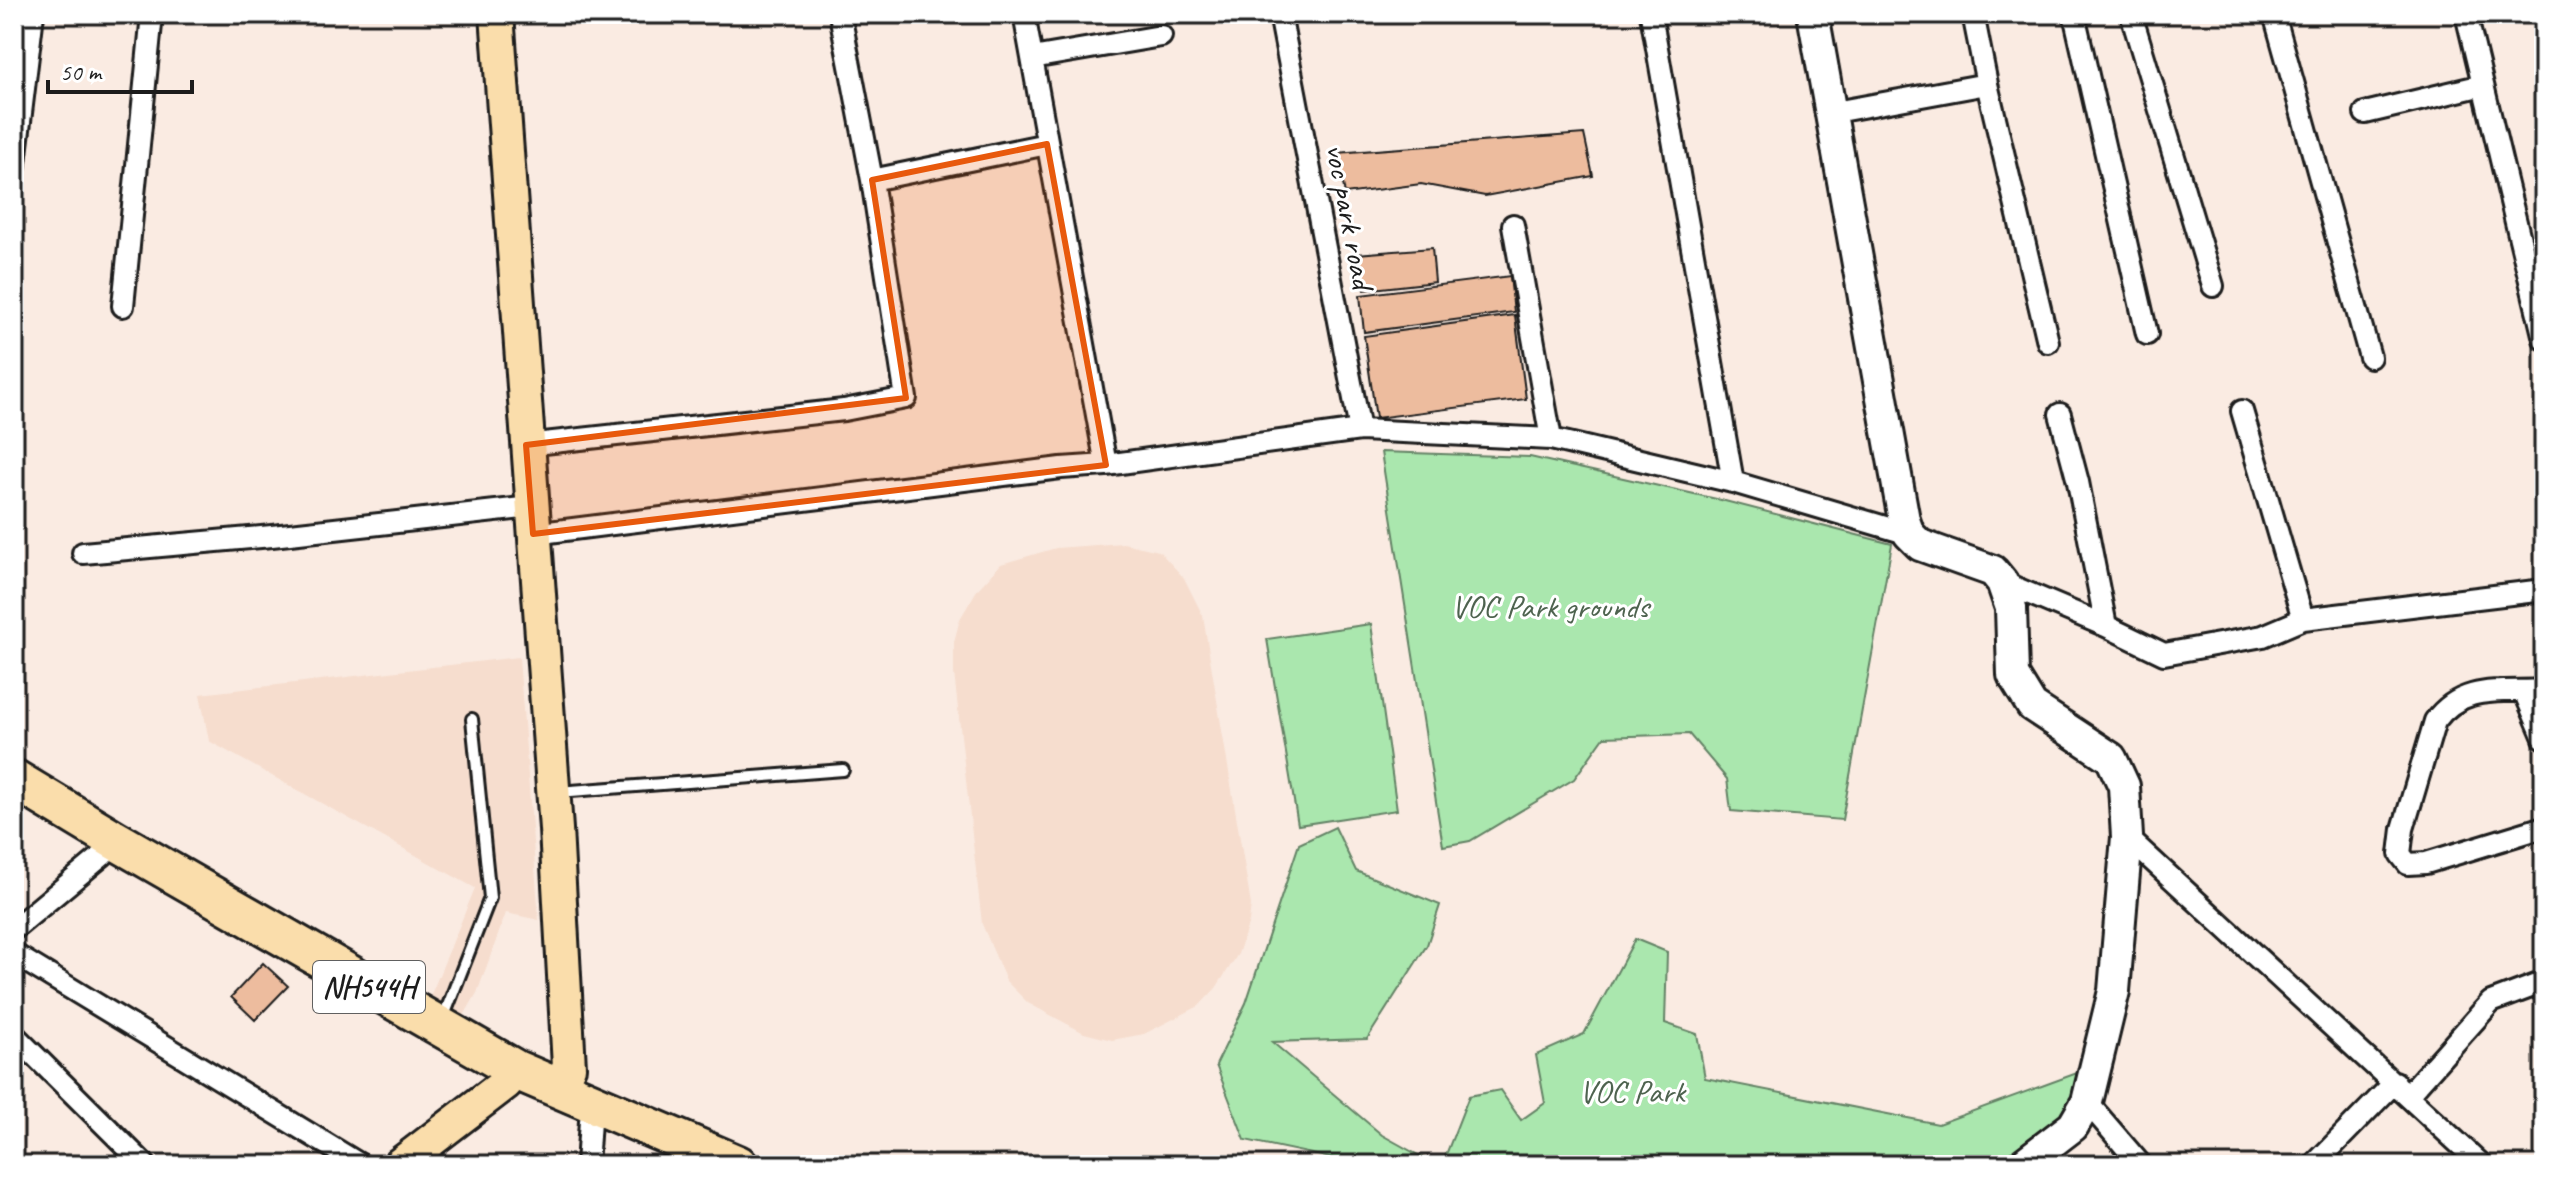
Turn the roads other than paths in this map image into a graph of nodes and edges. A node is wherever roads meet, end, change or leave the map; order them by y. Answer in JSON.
{"nodes":[{"id":1,"x":33,"y":14,"type":"edge"},
{"id":2,"x":152,"y":14,"type":"edge"},
{"id":3,"x":497,"y":14,"type":"edge"},
{"id":4,"x":840,"y":14,"type":"edge"},
{"id":5,"x":1024,"y":14,"type":"edge"},
{"id":6,"x":1280,"y":14,"type":"edge"},
{"id":7,"x":1651,"y":14,"type":"edge"},
{"id":8,"x":1813,"y":14,"type":"edge"},
{"id":9,"x":1973,"y":14,"type":"edge"},
{"id":10,"x":2074,"y":14,"type":"edge"},
{"id":11,"x":2131,"y":14,"type":"edge"},
{"id":12,"x":2274,"y":14,"type":"edge"},
{"id":13,"x":2466,"y":14,"type":"edge"},
{"id":14,"x":1161,"y":36,"type":"dead end"},
{"id":15,"x":1032,"y":58,"type":"junction"},
{"id":16,"x":1987,"y":84,"type":"junction"},
{"id":17,"x":2483,"y":85,"type":"junction"},
{"id":18,"x":1829,"y":113,"type":"junction"},
{"id":19,"x":2365,"y":113,"type":"dead end"},
{"id":20,"x":1047,"y":144,"type":"junction"},
{"id":21,"x":14,"y":171,"type":"edge"},
{"id":22,"x":872,"y":180,"type":"junction"},
{"id":23,"x":1513,"y":225,"type":"dead end"},
{"id":24,"x":2213,"y":286,"type":"dead end"},
{"id":25,"x":123,"y":306,"type":"dead end"},
{"id":26,"x":2147,"y":334,"type":"dead end"},
{"id":27,"x":2544,"y":339,"type":"edge"},
{"id":28,"x":2048,"y":342,"type":"dead end"},
{"id":29,"x":2370,"y":357,"type":"dead end"},
{"id":30,"x":2242,"y":411,"type":"dead end"},
{"id":31,"x":2060,"y":414,"type":"dead end"},
{"id":32,"x":1360,"y":430,"type":"junction"},
{"id":33,"x":1551,"y":439,"type":"junction"},
{"id":34,"x":526,"y":445,"type":"junction"},
{"id":35,"x":1106,"y":465,"type":"junction"},
{"id":36,"x":1733,"y":482,"type":"junction"},
{"id":37,"x":532,"y":521,"type":"junction"},
{"id":38,"x":1909,"y":534,"type":"junction"},
{"id":39,"x":83,"y":553,"type":"dead end"},
{"id":40,"x":2002,"y":582,"type":"junction"},
{"id":41,"x":2544,"y":590,"type":"edge"},
{"id":42,"x":2303,"y":619,"type":"junction"},
{"id":43,"x":2106,"y":626,"type":"junction"},
{"id":44,"x":2534,"y":690,"type":"edge"},
{"id":45,"x":472,"y":719,"type":"dead end"},
{"id":46,"x":2544,"y":738,"type":"edge"},
{"id":47,"x":843,"y":770,"type":"dead end"},
{"id":48,"x":14,"y":779,"type":"edge"},
{"id":49,"x":553,"y":793,"type":"junction"},
{"id":50,"x":14,"y":801,"type":"edge"},
{"id":51,"x":2544,"y":827,"type":"edge"},
{"id":52,"x":2127,"y":837,"type":"junction"},
{"id":53,"x":109,"y":848,"type":"junction"},
{"id":54,"x":14,"y":929,"type":"edge"},
{"id":55,"x":14,"y":954,"type":"edge"},
{"id":56,"x":2544,"y":982,"type":"edge"},
{"id":57,"x":440,"y":1027,"type":"junction"},
{"id":58,"x":14,"y":1035,"type":"edge"},
{"id":59,"x":511,"y":1077,"type":"junction"},
{"id":60,"x":559,"y":1086,"type":"junction"},
{"id":61,"x":2402,"y":1088,"type":"junction"},
{"id":62,"x":2087,"y":1102,"type":"junction"},
{"id":63,"x":590,"y":1121,"type":"junction"},
{"id":64,"x":145,"y":1165,"type":"edge"},
{"id":65,"x":361,"y":1165,"type":"edge"},
{"id":66,"x":399,"y":1165,"type":"edge"},
{"id":67,"x":587,"y":1165,"type":"edge"},
{"id":68,"x":697,"y":1165,"type":"edge"},
{"id":69,"x":738,"y":1165,"type":"edge"},
{"id":70,"x":2022,"y":1165,"type":"edge"},
{"id":71,"x":2141,"y":1165,"type":"edge"},
{"id":72,"x":2314,"y":1165,"type":"edge"},
{"id":73,"x":2482,"y":1165,"type":"edge"}],
"edges":[{"from":1,"to":21,"type":"street"},
{"from":2,"to":25,"type":"street"},
{"from":3,"to":34,"type":"main road"},
{"from":4,"to":22,"type":"street"},
{"from":5,"to":15,"type":"street"},
{"from":6,"to":32,"type":"street","name":"voc park road"},
{"from":7,"to":36,"type":"street"},
{"from":8,"to":18,"type":"main road"},
{"from":9,"to":16,"type":"street"},
{"from":10,"to":26,"type":"street"},
{"from":11,"to":24,"type":"street"},
{"from":12,"to":29,"type":"street"},
{"from":13,"to":17,"type":"street"},
{"from":14,"to":15,"type":"street"},
{"from":15,"to":20,"type":"street"},
{"from":16,"to":18,"type":"street"},
{"from":16,"to":28,"type":"street"},
{"from":17,"to":19,"type":"street"},
{"from":17,"to":27,"type":"street"},
{"from":18,"to":38,"type":"main road"},
{"from":20,"to":22,"type":"street"},
{"from":20,"to":35,"type":"street"},
{"from":22,"to":34,"type":"street"},
{"from":23,"to":33,"type":"street"},
{"from":30,"to":42,"type":"street"},
{"from":31,"to":43,"type":"street"},
{"from":32,"to":33,"type":"street"},
{"from":32,"to":35,"type":"street"},
{"from":33,"to":36,"type":"street"},
{"from":34,"to":37,"type":"main road"},
{"from":35,"to":37,"type":"street"},
{"from":36,"to":38,"type":"street"},
{"from":37,"to":39,"type":"street"},
{"from":37,"to":49,"type":"main road"},
{"from":38,"to":40,"type":"main road"},
{"from":40,"to":43,"type":"street"},
{"from":40,"to":52,"type":"main road"},
{"from":41,"to":42,"type":"street"},
{"from":42,"to":43,"type":"street"},
{"from":44,"to":46,"type":"street"},
{"from":44,"to":51,"type":"street"},
{"from":45,"to":57,"type":"lane"},
{"from":47,"to":49,"type":"lane"},
{"from":48,"to":53,"type":"highway","number":"NH544H"},
{"from":49,"to":60,"type":"main road"},
{"from":50,"to":53,"type":"highway","number":"NH544H"},
{"from":52,"to":61,"type":"street"},
{"from":52,"to":62,"type":"main road"},
{"from":53,"to":54,"type":"street"},
{"from":53,"to":57,"type":"highway","number":"NH544H"},
{"from":53,"to":59,"type":"highway","number":"NH544H"},
{"from":55,"to":65,"type":"street"},
{"from":56,"to":61,"type":"street"},
{"from":57,"to":59,"type":"highway","number":"NH544H"},
{"from":58,"to":64,"type":"street"},
{"from":59,"to":60,"type":"highway","number":"NH544H"},
{"from":59,"to":63,"type":"highway","number":"NH544H"},
{"from":59,"to":66,"type":"main road"},
{"from":60,"to":69,"type":"highway","number":"NH544H"},
{"from":61,"to":72,"type":"street"},
{"from":61,"to":73,"type":"street"},
{"from":62,"to":70,"type":"main road"},
{"from":62,"to":71,"type":"street"},
{"from":63,"to":67,"type":"street"},
{"from":63,"to":68,"type":"highway","number":"NH544H"}]}
